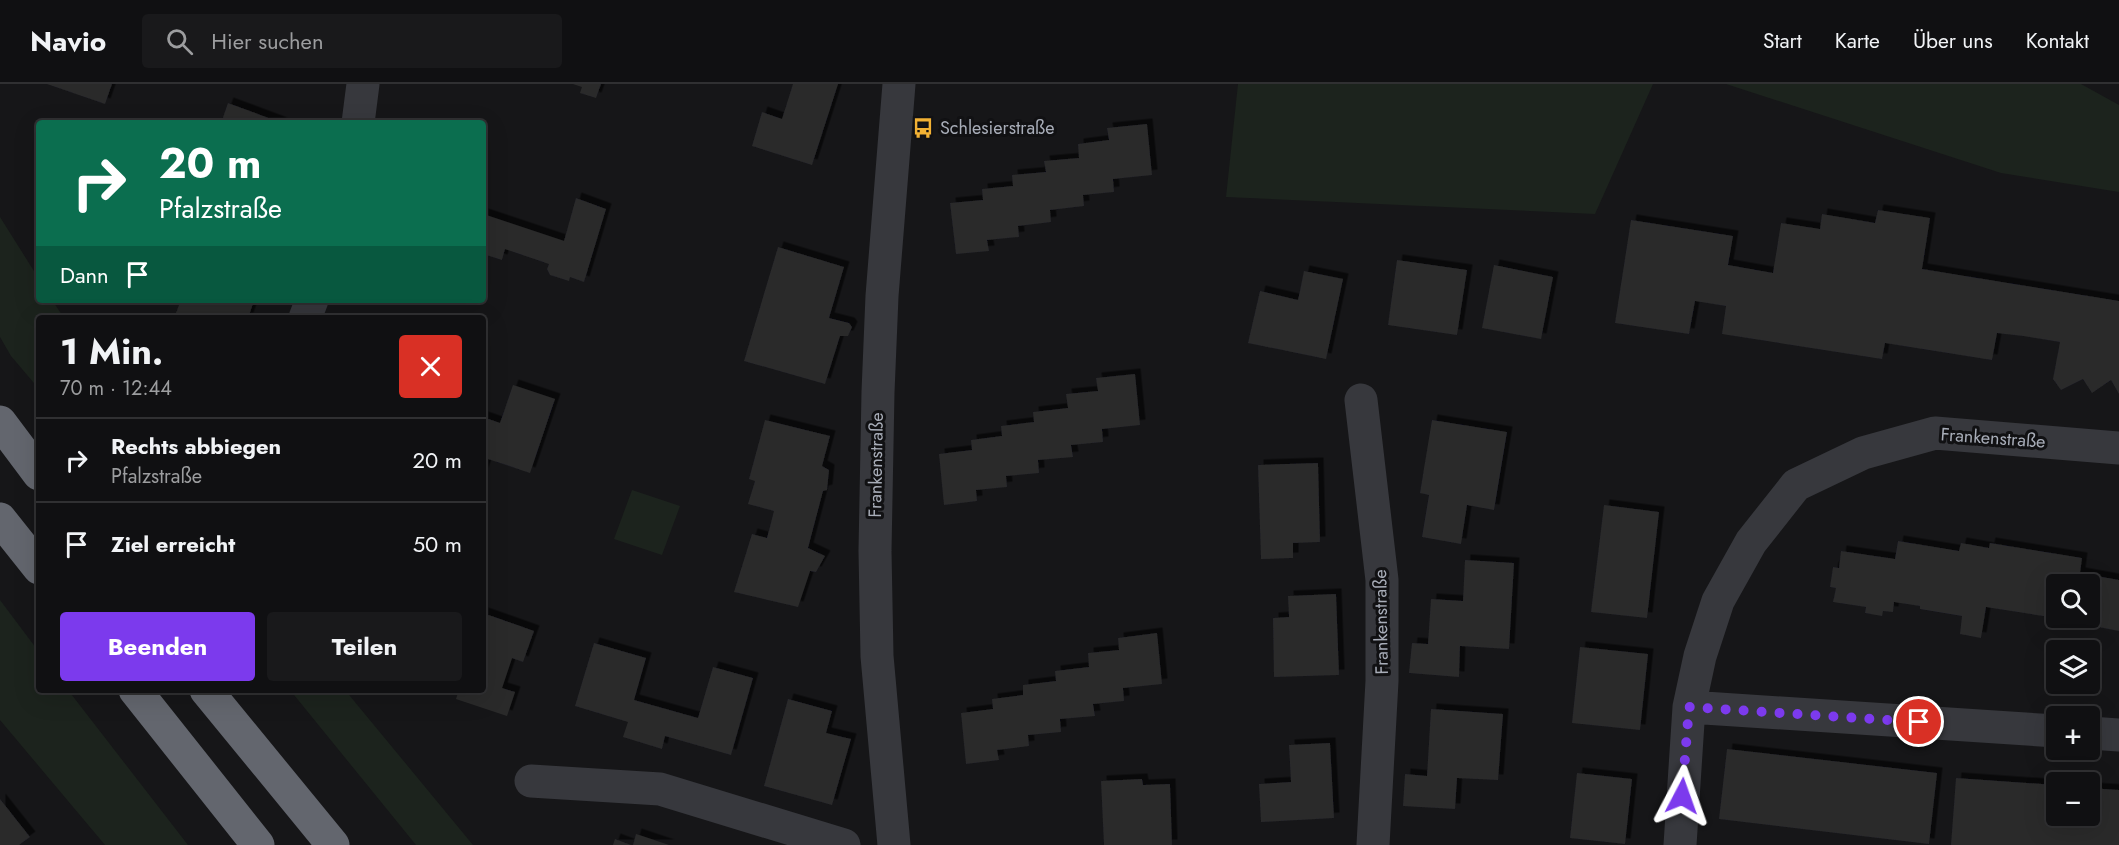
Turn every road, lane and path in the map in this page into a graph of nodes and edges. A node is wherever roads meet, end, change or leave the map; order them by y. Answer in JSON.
{"nodes":[{"id":1,"x":363,"y":84,"type":"edge"},
{"id":2,"x":898,"y":84,"type":"edge"},
{"id":3,"x":358,"y":120,"type":"edge"},
{"id":4,"x":1361,"y":400,"type":"dead end"},
{"id":5,"x":0,"y":422,"type":"edge"},
{"id":6,"x":2119,"y":448,"type":"edge"},
{"id":7,"x":36,"y":470,"type":"edge"},
{"id":8,"x":0,"y":519,"type":"edge"},
{"id":9,"x":36,"y":564,"type":"edge"},
{"id":10,"x":137,"y":693,"type":"edge"},
{"id":11,"x":208,"y":693,"type":"edge"},
{"id":12,"x":1689,"y":707,"type":"junction"},
{"id":13,"x":2046,"y":729,"type":"edge"},
{"id":14,"x":2100,"y":734,"type":"edge"},
{"id":15,"x":2119,"y":735,"type":"edge"},
{"id":16,"x":531,"y":781,"type":"dead end"},
{"id":17,"x":258,"y":845,"type":"edge"},
{"id":18,"x":333,"y":845,"type":"edge"},
{"id":19,"x":844,"y":845,"type":"edge"},
{"id":20,"x":894,"y":845,"type":"edge"},
{"id":21,"x":1373,"y":845,"type":"edge"},
{"id":22,"x":1680,"y":845,"type":"edge"}],
"edges":[{"from":1,"to":3,"type":"street"},
{"from":2,"to":20,"type":"street","name":"Frankenstraße"},
{"from":4,"to":21,"type":"street","name":"Frankenstraße"},
{"from":5,"to":7,"type":"highway"},
{"from":6,"to":12,"type":"street","name":"Frankenstraße"},
{"from":8,"to":9,"type":"highway"},
{"from":10,"to":17,"type":"highway"},
{"from":11,"to":18,"type":"highway"},
{"from":12,"to":13,"type":"street"},
{"from":12,"to":22,"type":"street","name":"Frankenstraße"},
{"from":14,"to":15,"type":"street"},
{"from":16,"to":19,"type":"street"}]}
